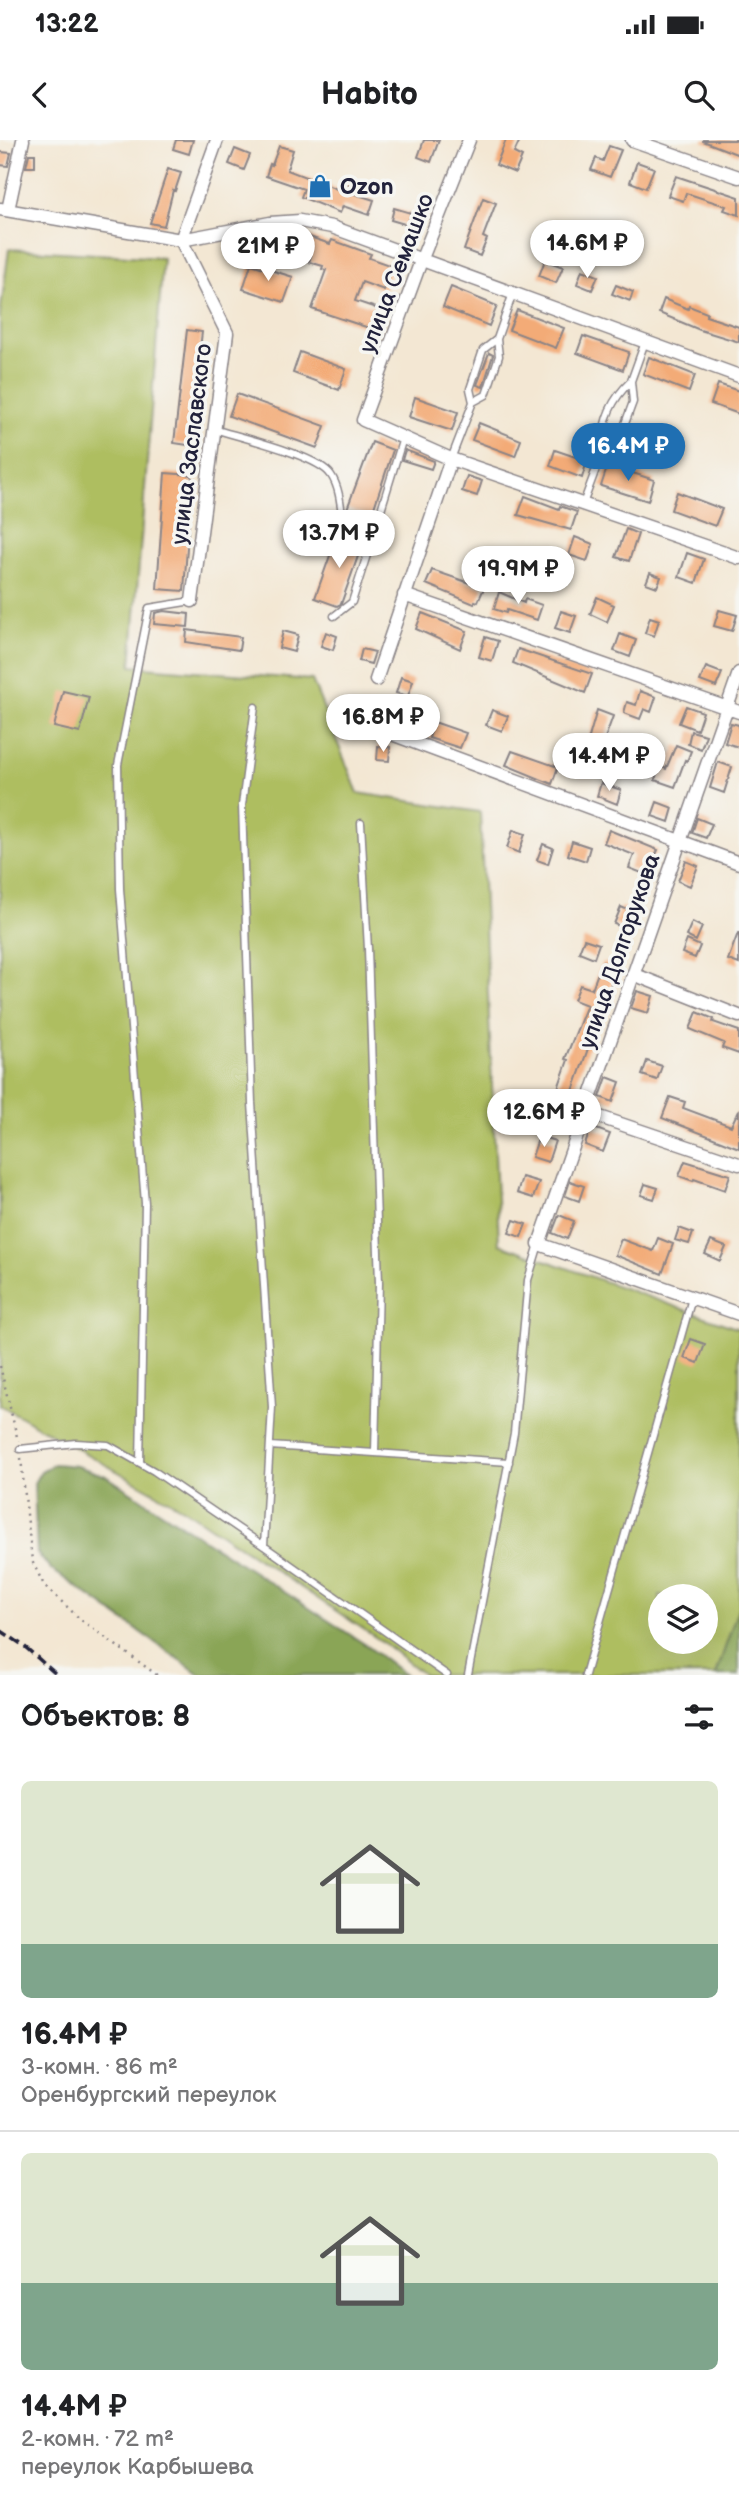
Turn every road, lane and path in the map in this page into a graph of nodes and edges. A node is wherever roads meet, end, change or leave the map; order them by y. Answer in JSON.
{"nodes":[{"id":1,"x":23,"y":140,"type":"edge"},
{"id":2,"x":217,"y":140,"type":"edge"},
{"id":3,"x":469,"y":140,"type":"edge"},
{"id":4,"x":632,"y":140,"type":"edge"},
{"id":5,"x":739,"y":177,"type":"edge"},
{"id":6,"x":4,"y":209,"type":"edge"},
{"id":7,"x":181,"y":240,"type":"junction"},
{"id":8,"x":421,"y":261,"type":"junction"},
{"id":9,"x":513,"y":293,"type":"junction"},
{"id":10,"x":496,"y":339,"type":"junction"},
{"id":11,"x":646,"y":342,"type":"junction"},
{"id":12,"x":739,"y":376,"type":"edge"},
{"id":13,"x":631,"y":382,"type":"junction"},
{"id":14,"x":473,"y":402,"type":"junction"},
{"id":15,"x":214,"y":429,"type":"junction"},
{"id":16,"x":403,"y":438,"type":"junction"},
{"id":17,"x":603,"y":450,"type":"junction"},
{"id":18,"x":452,"y":459,"type":"junction"},
{"id":19,"x":583,"y":504,"type":"junction"},
{"id":20,"x":373,"y":536,"type":"junction"},
{"id":21,"x":739,"y":558,"type":"edge"},
{"id":22,"x":404,"y":595,"type":"junction"},
{"id":23,"x":192,"y":601,"type":"joint"},
{"id":24,"x":334,"y":617,"type":"dead end"},
{"id":25,"x":739,"y":673,"type":"edge"},
{"id":26,"x":376,"y":680,"type":"dead end"},
{"id":27,"x":255,"y":707,"type":"dead end"},
{"id":28,"x":733,"y":710,"type":"edge"},
{"id":29,"x":362,"y":723,"type":"dead end"},
{"id":30,"x":361,"y":823,"type":"dead end"},
{"id":31,"x":680,"y":841,"type":"junction"},
{"id":32,"x":739,"y":863,"type":"edge"},
{"id":33,"x":633,"y":974,"type":"junction"},
{"id":34,"x":739,"y":1016,"type":"edge"},
{"id":35,"x":585,"y":1112,"type":"junction"},
{"id":36,"x":739,"y":1164,"type":"edge"},
{"id":37,"x":538,"y":1244,"type":"junction"},
{"id":38,"x":692,"y":1297,"type":"junction"},
{"id":39,"x":739,"y":1314,"type":"edge"},
{"id":40,"x":0,"y":1366,"type":"edge"},
{"id":41,"x":270,"y":1446,"type":"junction"},
{"id":42,"x":20,"y":1449,"type":"junction"},
{"id":43,"x":375,"y":1452,"type":"junction"},
{"id":44,"x":509,"y":1462,"type":"junction"},
{"id":45,"x":140,"y":1463,"type":"junction"},
{"id":46,"x":264,"y":1546,"type":"junction"},
{"id":47,"x":157,"y":1675,"type":"edge"},
{"id":48,"x":447,"y":1675,"type":"edge"},
{"id":49,"x":468,"y":1675,"type":"edge"},
{"id":50,"x":585,"y":1675,"type":"edge"}],
"edges":[{"from":1,"to":6,"type":"street"},
{"from":2,"to":7,"type":"street"},
{"from":3,"to":8,"type":"street","name":"улица Семашко"},
{"from":4,"to":5,"type":"street"},
{"from":6,"to":7,"type":"street"},
{"from":7,"to":8,"type":"street"},
{"from":7,"to":15,"type":"street","name":"улица Заславского"},
{"from":8,"to":9,"type":"street"},
{"from":8,"to":16,"type":"street","name":"улица Семашко"},
{"from":9,"to":10,"type":"lane"},
{"from":9,"to":11,"type":"street"},
{"from":10,"to":14,"type":"lane"},
{"from":10,"to":14,"type":"lane"},
{"from":11,"to":12,"type":"street"},
{"from":11,"to":13,"type":"lane"},
{"from":13,"to":17,"type":"lane"},
{"from":13,"to":17,"type":"lane"},
{"from":14,"to":18,"type":"lane"},
{"from":15,"to":20,"type":"lane"},
{"from":15,"to":23,"type":"street","name":"улица Заславского"},
{"from":16,"to":18,"type":"street"},
{"from":16,"to":20,"type":"lane"},
{"from":17,"to":19,"type":"lane"},
{"from":18,"to":19,"type":"street"},
{"from":18,"to":22,"type":"street"},
{"from":19,"to":21,"type":"street"},
{"from":20,"to":24,"type":"lane"},
{"from":22,"to":26,"type":"street"},
{"from":22,"to":28,"type":"street"},
{"from":23,"to":45,"type":"lane"},
{"from":25,"to":28,"type":"street","name":"улица Долгорукова"},
{"from":27,"to":41,"type":"lane"},
{"from":28,"to":31,"type":"street","name":"улица Долгорукова"},
{"from":29,"to":31,"type":"street"},
{"from":30,"to":43,"type":"lane"},
{"from":31,"to":32,"type":"street"},
{"from":31,"to":33,"type":"street","name":"улица Долгорукова"},
{"from":33,"to":34,"type":"street"},
{"from":33,"to":35,"type":"street","name":"улица Долгорукова"},
{"from":35,"to":36,"type":"street"},
{"from":35,"to":37,"type":"street","name":"улица Долгорукова"},
{"from":37,"to":38,"type":"street"},
{"from":37,"to":44,"type":"lane"},
{"from":38,"to":39,"type":"street"},
{"from":38,"to":50,"type":"lane"},
{"from":40,"to":42,"type":"path"},
{"from":41,"to":43,"type":"lane"},
{"from":41,"to":46,"type":"lane"},
{"from":42,"to":45,"type":"lane"},
{"from":42,"to":47,"type":"path"},
{"from":43,"to":44,"type":"lane"},
{"from":44,"to":49,"type":"lane"},
{"from":45,"to":46,"type":"lane"},
{"from":46,"to":48,"type":"lane"}]}
